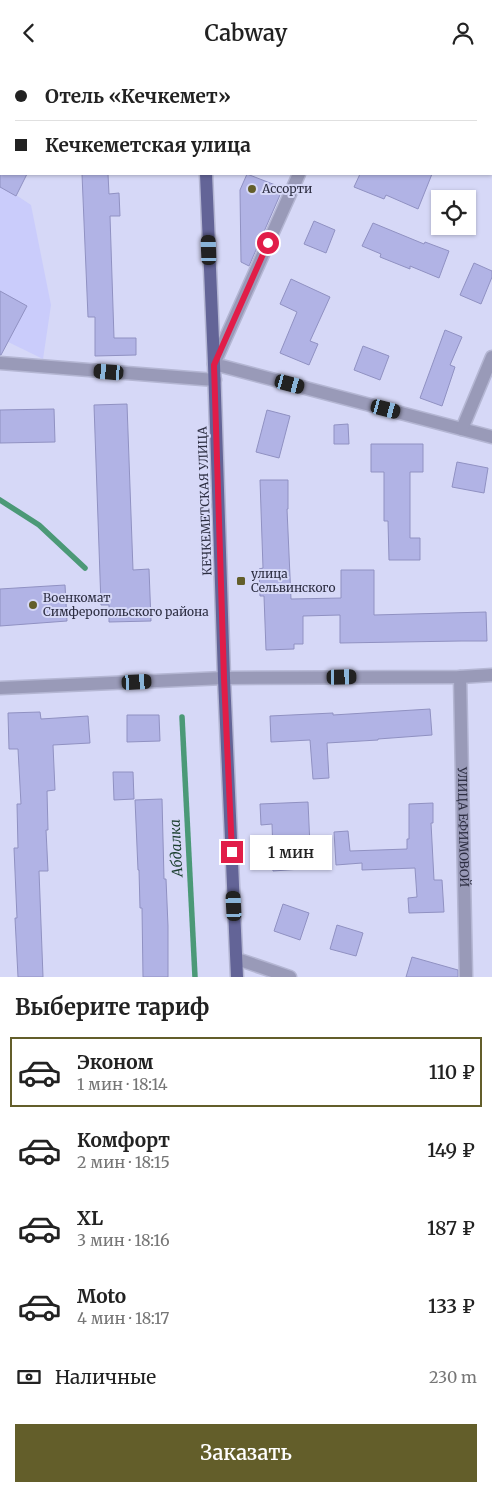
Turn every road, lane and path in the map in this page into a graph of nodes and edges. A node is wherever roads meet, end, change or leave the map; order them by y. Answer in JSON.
{"nodes":[{"id":1,"x":206,"y":175,"type":"edge"},
{"id":2,"x":299,"y":175,"type":"edge"},
{"id":3,"x":492,"y":357,"type":"edge"},
{"id":4,"x":0,"y":363,"type":"edge"},
{"id":5,"x":214,"y":365,"type":"junction"},
{"id":6,"x":214,"y":380,"type":"junction"},
{"id":7,"x":462,"y":429,"type":"junction"},
{"id":8,"x":492,"y":437,"type":"edge"},
{"id":9,"x":492,"y":675,"type":"edge"},
{"id":10,"x":460,"y":677,"type":"junction"},
{"id":11,"x":224,"y":678,"type":"junction"},
{"id":12,"x":0,"y":688,"type":"edge"},
{"id":13,"x":236,"y":959,"type":"junction"},
{"id":14,"x":237,"y":977,"type":"edge"},
{"id":15,"x":290,"y":977,"type":"edge"},
{"id":16,"x":466,"y":977,"type":"edge"}],
"edges":[{"from":1,"to":5,"type":"main road","name":"КЕЧКЕМЕТСКАЯ УЛИЦА"},
{"from":2,"to":5,"type":"street"},
{"from":3,"to":7,"type":"street"},
{"from":4,"to":6,"type":"street"},
{"from":5,"to":6,"type":"main road","name":"КЕЧКЕМЕТСКАЯ УЛИЦА"},
{"from":5,"to":7,"type":"street"},
{"from":6,"to":11,"type":"main road","name":"КЕЧКЕМЕТСКАЯ УЛИЦА"},
{"from":7,"to":8,"type":"street"},
{"from":9,"to":10,"type":"street"},
{"from":10,"to":11,"type":"street"},
{"from":10,"to":16,"type":"street","name":"УЛИЦА ЕФИМОВОЙ"},
{"from":11,"to":12,"type":"street"},
{"from":11,"to":13,"type":"main road","name":"КЕЧКЕМЕТСКАЯ УЛИЦА"},
{"from":13,"to":14,"type":"main road","name":"КЕЧКЕМЕТСКАЯ УЛИЦА"},
{"from":13,"to":15,"type":"street"}]}
